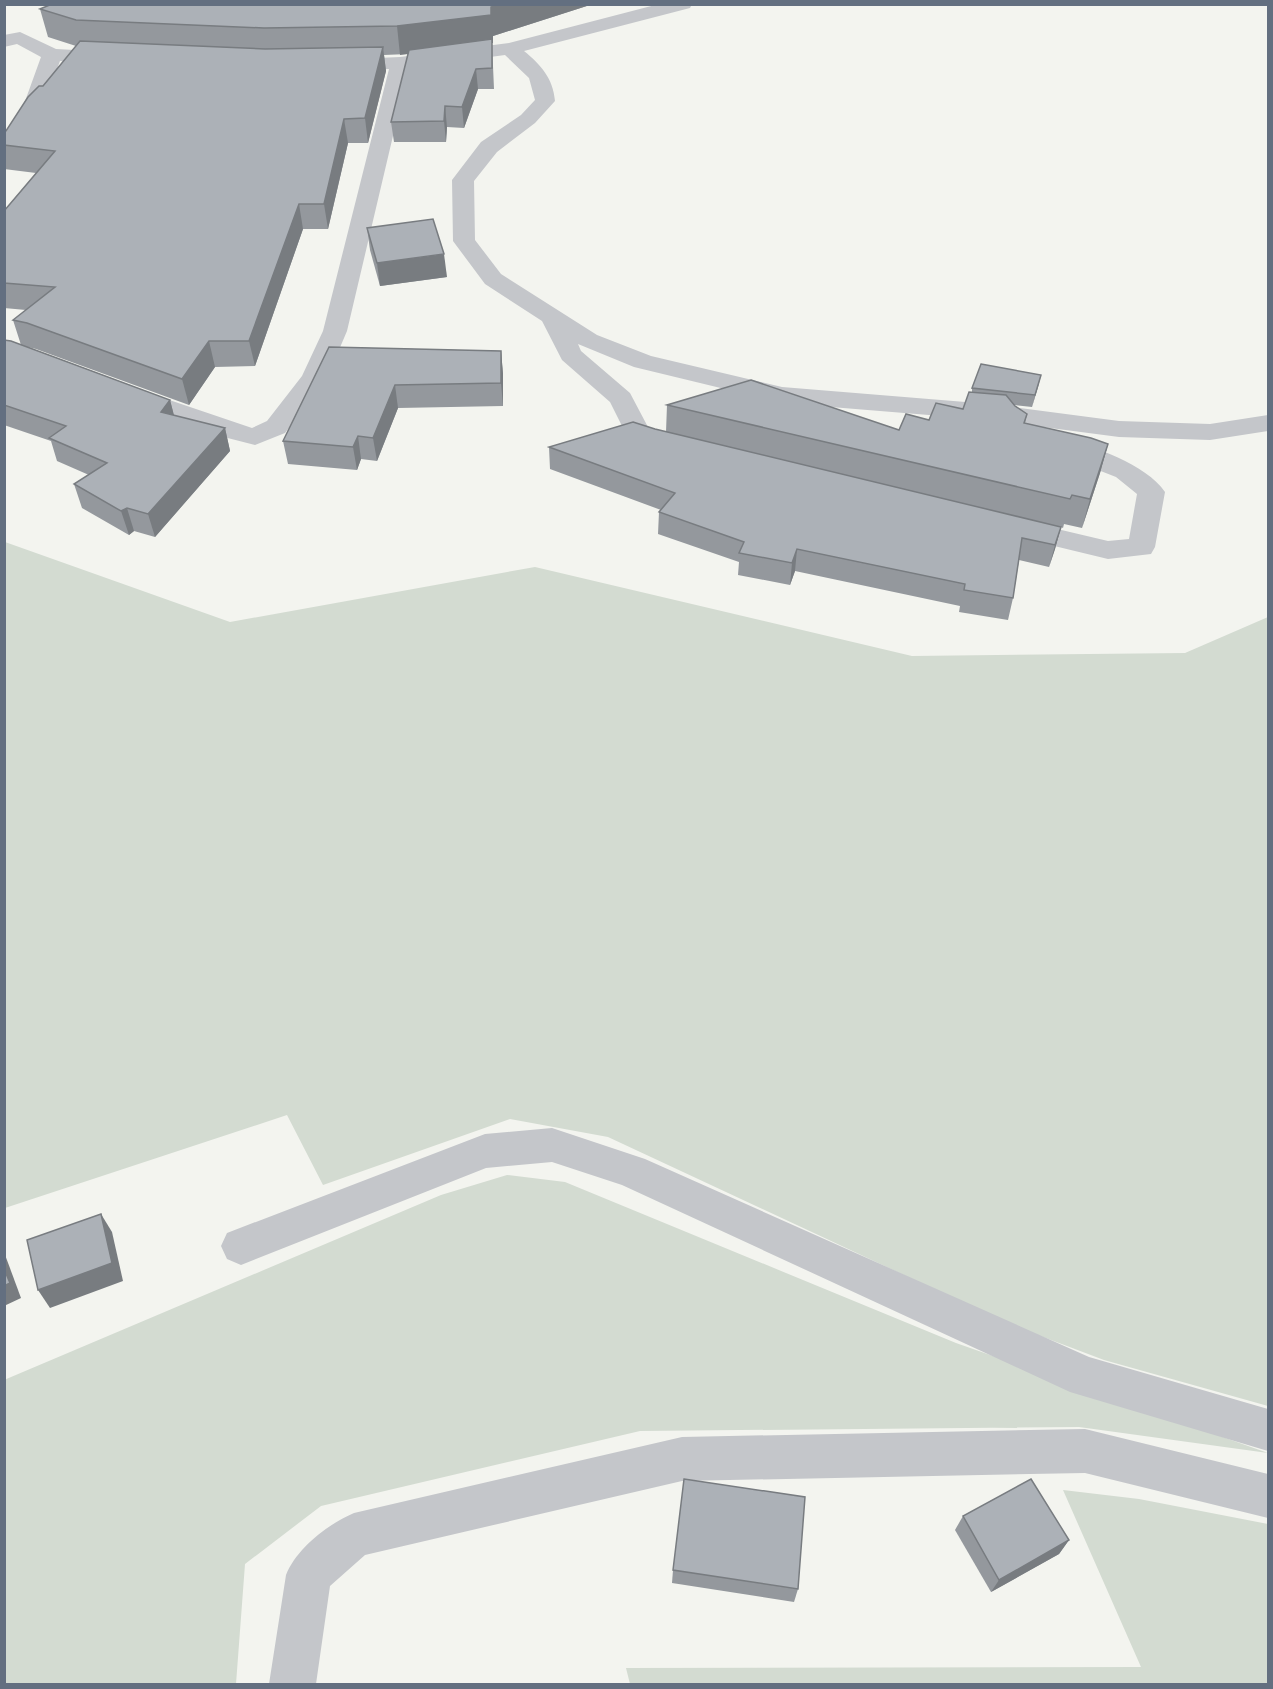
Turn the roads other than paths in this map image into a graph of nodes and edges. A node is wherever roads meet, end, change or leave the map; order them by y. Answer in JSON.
{"nodes":[{"id":1,"x":683,"y":4,"type":"edge"},
{"id":2,"x":40,"y":30,"type":"dead end"},
{"id":3,"x":10,"y":35,"type":"edge"},
{"id":4,"x":509,"y":49,"type":"junction"},
{"id":5,"x":52,"y":56,"type":"junction"},
{"id":6,"x":131,"y":59,"type":"edge"},
{"id":7,"x":400,"y":63,"type":"junction"},
{"id":8,"x":317,"y":64,"type":"edge"},
{"id":9,"x":4,"y":150,"type":"edge"},
{"id":10,"x":550,"y":315,"type":"junction"},
{"id":11,"x":643,"y":362,"type":"junction"},
{"id":12,"x":112,"y":388,"type":"edge"},
{"id":13,"x":621,"y":398,"type":"junction"},
{"id":14,"x":990,"y":411,"type":"junction"},
{"id":15,"x":1269,"y":423,"type":"edge"},
{"id":16,"x":690,"y":449,"type":"edge"},
{"id":17,"x":992,"y":522,"type":"edge"},
{"id":18,"x":241,"y":1246,"type":"dead end"},
{"id":19,"x":1269,"y":1430,"type":"edge"},
{"id":20,"x":1269,"y":1496,"type":"edge"},
{"id":21,"x":293,"y":1684,"type":"edge"}],
"edges":[{"from":1,"to":4,"type":"street"},
{"from":2,"to":3,"type":"street"},
{"from":3,"to":5,"type":"street"},
{"from":4,"to":7,"type":"street"},
{"from":4,"to":10,"type":"street"},
{"from":5,"to":6,"type":"street"},
{"from":5,"to":9,"type":"street"},
{"from":7,"to":8,"type":"street"},
{"from":7,"to":12,"type":"street"},
{"from":10,"to":11,"type":"street"},
{"from":10,"to":13,"type":"street"},
{"from":11,"to":13,"type":"street"},
{"from":11,"to":14,"type":"street"},
{"from":13,"to":16,"type":"street"},
{"from":14,"to":15,"type":"street"},
{"from":14,"to":17,"type":"street"},
{"from":18,"to":19,"type":"street"},
{"from":20,"to":21,"type":"street"}]}
